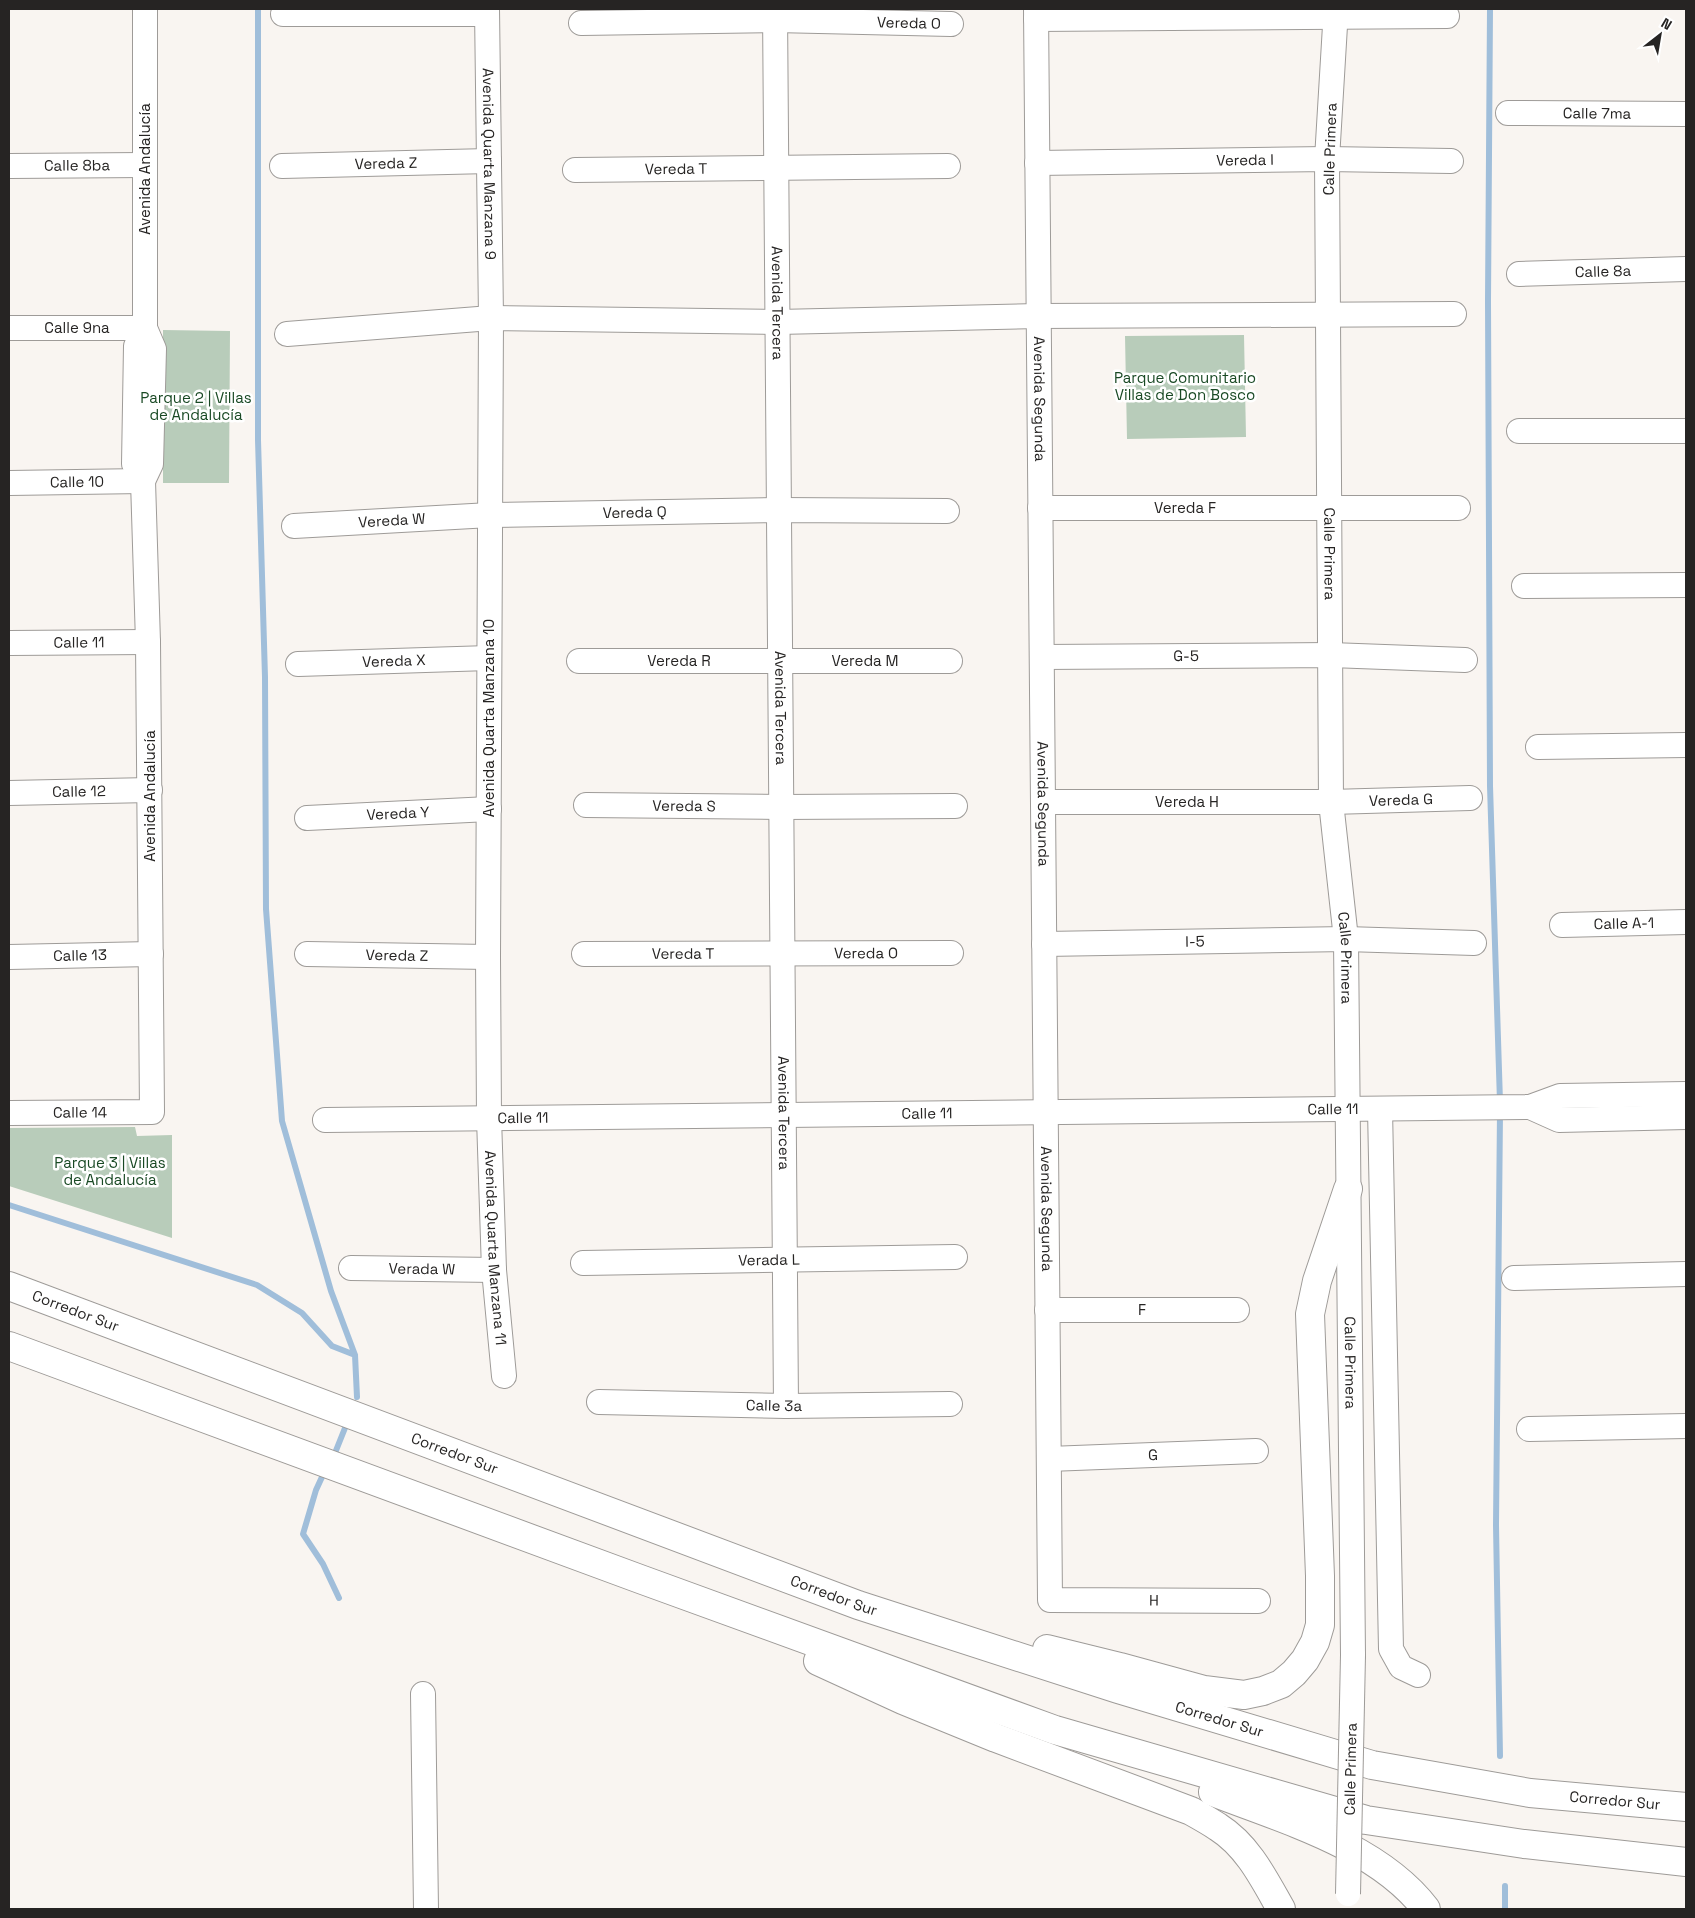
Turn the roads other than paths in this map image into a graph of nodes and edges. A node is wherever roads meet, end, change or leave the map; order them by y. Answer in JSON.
{"nodes":[{"id":1,"x":145,"y":9,"type":"edge"},
{"id":2,"x":487,"y":12,"type":"edge"},
{"id":3,"x":1336,"y":12,"type":"edge"},
{"id":4,"x":283,"y":14,"type":"dead end"},
{"id":5,"x":775,"y":14,"type":"edge"},
{"id":6,"x":1036,"y":14,"type":"edge"},
{"id":7,"x":1446,"y":16,"type":"dead end"},
{"id":8,"x":581,"y":23,"type":"dead end"},
{"id":9,"x":951,"y":24,"type":"dead end"},
{"id":10,"x":1508,"y":113,"type":"dead end"},
{"id":11,"x":1686,"y":114,"type":"edge"},
{"id":12,"x":1327,"y":159,"type":"junction"},
{"id":13,"x":489,"y":161,"type":"junction"},
{"id":14,"x":1451,"y":161,"type":"dead end"},
{"id":15,"x":1037,"y":163,"type":"junction"},
{"id":16,"x":144,"y":165,"type":"junction"},
{"id":17,"x":9,"y":166,"type":"edge"},
{"id":18,"x":282,"y":166,"type":"dead end"},
{"id":19,"x":948,"y":166,"type":"dead end"},
{"id":20,"x":776,"y":168,"type":"junction"},
{"id":21,"x":575,"y":170,"type":"dead end"},
{"id":22,"x":1686,"y":269,"type":"edge"},
{"id":23,"x":1519,"y":274,"type":"dead end"},
{"id":24,"x":1329,"y":314,"type":"junction"},
{"id":25,"x":1454,"y":314,"type":"dead end"},
{"id":26,"x":1038,"y":316,"type":"junction"},
{"id":27,"x":491,"y":318,"type":"junction"},
{"id":28,"x":778,"y":322,"type":"junction"},
{"id":29,"x":9,"y":328,"type":"edge"},
{"id":30,"x":145,"y":328,"type":"junction"},
{"id":31,"x":287,"y":334,"type":"dead end"},
{"id":32,"x":1518,"y":431,"type":"dead end"},
{"id":33,"x":1686,"y":431,"type":"edge"},
{"id":34,"x":143,"y":481,"type":"junction"},
{"id":35,"x":9,"y":483,"type":"edge"},
{"id":36,"x":1040,"y":508,"type":"junction"},
{"id":37,"x":1458,"y":508,"type":"dead end"},
{"id":38,"x":1329,"y":509,"type":"junction"},
{"id":39,"x":779,"y":510,"type":"junction"},
{"id":40,"x":947,"y":511,"type":"dead end"},
{"id":41,"x":490,"y":515,"type":"junction"},
{"id":42,"x":294,"y":526,"type":"dead end"},
{"id":43,"x":1686,"y":585,"type":"edge"},
{"id":44,"x":1524,"y":586,"type":"dead end"},
{"id":45,"x":148,"y":642,"type":"junction"},
{"id":46,"x":9,"y":643,"type":"edge"},
{"id":47,"x":1330,"y":655,"type":"junction"},
{"id":48,"x":1042,"y":657,"type":"junction"},
{"id":49,"x":490,"y":658,"type":"junction"},
{"id":50,"x":950,"y":660,"type":"dead end"},
{"id":51,"x":1465,"y":660,"type":"dead end"},
{"id":52,"x":578,"y":661,"type":"dead end"},
{"id":53,"x":780,"y":661,"type":"junction"},
{"id":54,"x":298,"y":664,"type":"dead end"},
{"id":55,"x":1686,"y":745,"type":"edge"},
{"id":56,"x":1538,"y":748,"type":"dead end"},
{"id":57,"x":150,"y":790,"type":"junction"},
{"id":58,"x":9,"y":792,"type":"edge"},
{"id":59,"x":1470,"y":798,"type":"dead end"},
{"id":60,"x":1043,"y":802,"type":"junction"},
{"id":61,"x":1331,"y":802,"type":"junction"},
{"id":62,"x":586,"y":805,"type":"dead end"},
{"id":63,"x":955,"y":806,"type":"dead end"},
{"id":64,"x":781,"y":807,"type":"junction"},
{"id":65,"x":489,"y":809,"type":"junction"},
{"id":66,"x":307,"y":818,"type":"dead end"},
{"id":67,"x":1686,"y":922,"type":"edge"},
{"id":68,"x":1562,"y":925,"type":"dead end"},
{"id":69,"x":1346,"y":939,"type":"junction"},
{"id":70,"x":1474,"y":943,"type":"dead end"},
{"id":71,"x":1044,"y":944,"type":"junction"},
{"id":72,"x":782,"y":953,"type":"junction"},
{"id":73,"x":951,"y":953,"type":"dead end"},
{"id":74,"x":150,"y":954,"type":"junction"},
{"id":75,"x":307,"y":954,"type":"dead end"},
{"id":76,"x":584,"y":954,"type":"dead end"},
{"id":77,"x":9,"y":957,"type":"edge"},
{"id":78,"x":488,"y":957,"type":"junction"},
{"id":79,"x":1680,"y":1106,"type":"edge"},
{"id":80,"x":1348,"y":1109,"type":"junction"},
{"id":81,"x":1380,"y":1109,"type":"junction"},
{"id":82,"x":152,"y":1112,"type":"joint"},
{"id":83,"x":1046,"y":1112,"type":"junction"},
{"id":84,"x":9,"y":1113,"type":"edge"},
{"id":85,"x":783,"y":1115,"type":"junction"},
{"id":86,"x":490,"y":1118,"type":"junction"},
{"id":87,"x":325,"y":1120,"type":"dead end"},
{"id":88,"x":1348,"y":1189,"type":"junction"},
{"id":89,"x":955,"y":1258,"type":"dead end"},
{"id":90,"x":784,"y":1259,"type":"junction"},
{"id":91,"x":583,"y":1263,"type":"dead end"},
{"id":92,"x":351,"y":1268,"type":"dead end"},
{"id":93,"x":494,"y":1270,"type":"junction"},
{"id":94,"x":1686,"y":1274,"type":"edge"},
{"id":95,"x":1514,"y":1278,"type":"dead end"},
{"id":96,"x":9,"y":1286,"type":"edge"},
{"id":97,"x":1047,"y":1310,"type":"junction"},
{"id":98,"x":1237,"y":1310,"type":"dead end"},
{"id":99,"x":9,"y":1346,"type":"edge"},
{"id":100,"x":504,"y":1376,"type":"dead end"},
{"id":101,"x":599,"y":1402,"type":"dead end"},
{"id":102,"x":950,"y":1404,"type":"dead end"},
{"id":103,"x":786,"y":1406,"type":"junction"},
{"id":104,"x":1686,"y":1426,"type":"edge"},
{"id":105,"x":1529,"y":1428,"type":"dead end"},
{"id":106,"x":1256,"y":1451,"type":"dead end"},
{"id":107,"x":1049,"y":1459,"type":"junction"},
{"id":108,"x":640,"y":1580,"type":"junction"},
{"id":109,"x":1050,"y":1600,"type":"joint"},
{"id":110,"x":1258,"y":1601,"type":"dead end"},
{"id":111,"x":858,"y":1605,"type":"junction"},
{"id":112,"x":1418,"y":1675,"type":"dead end"},
{"id":113,"x":423,"y":1694,"type":"dead end"},
{"id":114,"x":1056,"y":1730,"type":"junction"},
{"id":115,"x":1686,"y":1806,"type":"edge"},
{"id":116,"x":1686,"y":1862,"type":"edge"},
{"id":117,"x":1348,"y":1902,"type":"edge"},
{"id":118,"x":426,"y":1909,"type":"edge"},
{"id":119,"x":1280,"y":1909,"type":"edge"},
{"id":120,"x":1426,"y":1909,"type":"edge"}],
"edges":[{"from":1,"to":16,"type":"street","name":"Avenida Andalucía"},
{"from":2,"to":4,"type":"street"},
{"from":2,"to":13,"type":"street","name":"Avenida Quarta Manzana 9"},
{"from":3,"to":6,"type":"street"},
{"from":3,"to":7,"type":"street"},
{"from":3,"to":12,"type":"street","name":"Calle Primera"},
{"from":5,"to":8,"type":"street"},
{"from":5,"to":9,"type":"street","name":"Vereda O"},
{"from":5,"to":20,"type":"street","name":"Avenida Tercera"},
{"from":6,"to":15,"type":"street","name":"Avenida Segunda"},
{"from":10,"to":11,"type":"street","name":"Calle 7ma"},
{"from":12,"to":14,"type":"street","name":"Vereda I"},
{"from":12,"to":15,"type":"street","name":"Vereda I"},
{"from":12,"to":24,"type":"street","name":"Calle Primera"},
{"from":13,"to":18,"type":"street","name":"Vereda Z"},
{"from":13,"to":27,"type":"street","name":"Avenida Quarta Manzana 9"},
{"from":15,"to":26,"type":"street","name":"Avenida Segunda"},
{"from":16,"to":17,"type":"street","name":"Calle 8ba"},
{"from":16,"to":30,"type":"street","name":"Avenida Andalucía"},
{"from":19,"to":20,"type":"street"},
{"from":20,"to":21,"type":"street","name":"Vereda T"},
{"from":20,"to":28,"type":"street","name":"Avenida Tercera"},
{"from":22,"to":23,"type":"street","name":"Calle 8a"},
{"from":24,"to":25,"type":"street"},
{"from":24,"to":26,"type":"street"},
{"from":24,"to":38,"type":"street","name":"Calle Primera"},
{"from":26,"to":28,"type":"street"},
{"from":26,"to":36,"type":"street","name":"Avenida Segunda"},
{"from":27,"to":28,"type":"street"},
{"from":27,"to":31,"type":"street"},
{"from":27,"to":41,"type":"street","name":"Avenida Quarta Manzana 10"},
{"from":28,"to":39,"type":"street","name":"Avenida Tercera"},
{"from":29,"to":30,"type":"street","name":"Calle 9na"},
{"from":30,"to":34,"type":"street","name":"Avenida Andalucía"},
{"from":32,"to":33,"type":"street"},
{"from":34,"to":35,"type":"street","name":"Calle 10"},
{"from":34,"to":45,"type":"street","name":"Avenida Andalucía"},
{"from":36,"to":38,"type":"street","name":"Vereda F"},
{"from":36,"to":48,"type":"street","name":"Avenida Segunda"},
{"from":37,"to":38,"type":"street","name":"Vereda F"},
{"from":38,"to":47,"type":"street","name":"Calle Primera"},
{"from":39,"to":40,"type":"street","name":"Vereda Q"},
{"from":39,"to":41,"type":"street","name":"Vereda Q"},
{"from":39,"to":53,"type":"street","name":"Avenida Tercera"},
{"from":41,"to":42,"type":"street","name":"Vereda W"},
{"from":41,"to":49,"type":"street","name":"Avenida Quarta Manzana 10"},
{"from":43,"to":44,"type":"street"},
{"from":45,"to":46,"type":"street","name":"Calle 11"},
{"from":45,"to":57,"type":"street","name":"Avenida Andalucía"},
{"from":47,"to":48,"type":"street","name":"G-5"},
{"from":47,"to":51,"type":"street","name":"G-5"},
{"from":47,"to":61,"type":"street","name":"Calle Primera"},
{"from":48,"to":60,"type":"street","name":"Avenida Segunda"},
{"from":49,"to":54,"type":"street","name":"Vereda X"},
{"from":49,"to":65,"type":"street","name":"Avenida Quarta Manzana 10"},
{"from":50,"to":53,"type":"street","name":"Vereda M"},
{"from":52,"to":53,"type":"street","name":"Vereda R"},
{"from":53,"to":64,"type":"street","name":"Avenida Tercera"},
{"from":55,"to":56,"type":"street"},
{"from":57,"to":58,"type":"street","name":"Calle 12"},
{"from":57,"to":74,"type":"street","name":"Avenida Andalucía"},
{"from":59,"to":61,"type":"street","name":"Vereda G"},
{"from":60,"to":61,"type":"street","name":"Vereda H"},
{"from":60,"to":71,"type":"street","name":"Avenida Segunda"},
{"from":61,"to":69,"type":"street","name":"Calle Primera"},
{"from":62,"to":64,"type":"street","name":"Vereda S"},
{"from":63,"to":64,"type":"street","name":"Vereda S"},
{"from":64,"to":72,"type":"street","name":"Avenida Tercera"},
{"from":65,"to":66,"type":"street","name":"Vereda Y"},
{"from":65,"to":78,"type":"street","name":"Avenida Quarta Manzana 10"},
{"from":67,"to":68,"type":"street","name":"Calle A-1"},
{"from":69,"to":70,"type":"street","name":"I-5"},
{"from":69,"to":71,"type":"street","name":"I-5"},
{"from":69,"to":80,"type":"street","name":"Calle Primera"},
{"from":71,"to":83,"type":"street","name":"Avenida Segunda"},
{"from":72,"to":73,"type":"street","name":"Vereda O"},
{"from":72,"to":76,"type":"street","name":"Vereda T"},
{"from":72,"to":85,"type":"street","name":"Avenida Tercera"},
{"from":74,"to":77,"type":"street","name":"Calle 13"},
{"from":74,"to":82,"type":"street","name":"Avenida Andalucía"},
{"from":75,"to":78,"type":"street","name":"Vereda Z"},
{"from":78,"to":86,"type":"street","name":"Avenida Quarta Manzana 10"},
{"from":79,"to":81,"type":"street","name":"Calle 11"},
{"from":80,"to":81,"type":"street","name":"Calle 11"},
{"from":80,"to":83,"type":"street","name":"Calle 11"},
{"from":80,"to":88,"type":"street","name":"Calle Primera"},
{"from":81,"to":112,"type":"street"},
{"from":82,"to":84,"type":"street","name":"Calle 14"},
{"from":83,"to":85,"type":"street","name":"Calle 11"},
{"from":83,"to":97,"type":"street","name":"Avenida Segunda"},
{"from":85,"to":86,"type":"street","name":"Calle 11"},
{"from":85,"to":90,"type":"street","name":"Avenida Tercera"},
{"from":86,"to":87,"type":"street","name":"Calle 11"},
{"from":86,"to":93,"type":"street","name":"Avenida Quarta Manzana 11"},
{"from":88,"to":111,"type":"highway"},
{"from":88,"to":117,"type":"street","name":"Calle Primera","bridge":true},
{"from":89,"to":90,"type":"street","name":"Verada L"},
{"from":90,"to":91,"type":"street","name":"Verada L"},
{"from":90,"to":103,"type":"street","name":"Avenida Tercera"},
{"from":92,"to":93,"type":"street","name":"Verada W"},
{"from":93,"to":100,"type":"street","name":"Avenida Quarta Manzana 11"},
{"from":94,"to":95,"type":"street"},
{"from":96,"to":111,"type":"highway","name":"Corredor Sur"},
{"from":97,"to":98,"type":"street","name":"F"},
{"from":97,"to":107,"type":"street","name":"Avenida Segunda"},
{"from":99,"to":108,"type":"highway"},
{"from":101,"to":103,"type":"street","name":"Calle 3a"},
{"from":102,"to":103,"type":"street","name":"Calle 3a"},
{"from":104,"to":105,"type":"street"},
{"from":106,"to":107,"type":"street","name":"G"},
{"from":107,"to":109,"type":"street","name":"Avenida Segunda"},
{"from":108,"to":114,"type":"highway"},
{"from":108,"to":119,"type":"highway"},
{"from":109,"to":110,"type":"street","name":"H"},
{"from":111,"to":115,"type":"highway","name":"Corredor Sur"},
{"from":113,"to":118,"type":"street"},
{"from":114,"to":116,"type":"highway"},
{"from":114,"to":120,"type":"highway"}]}
